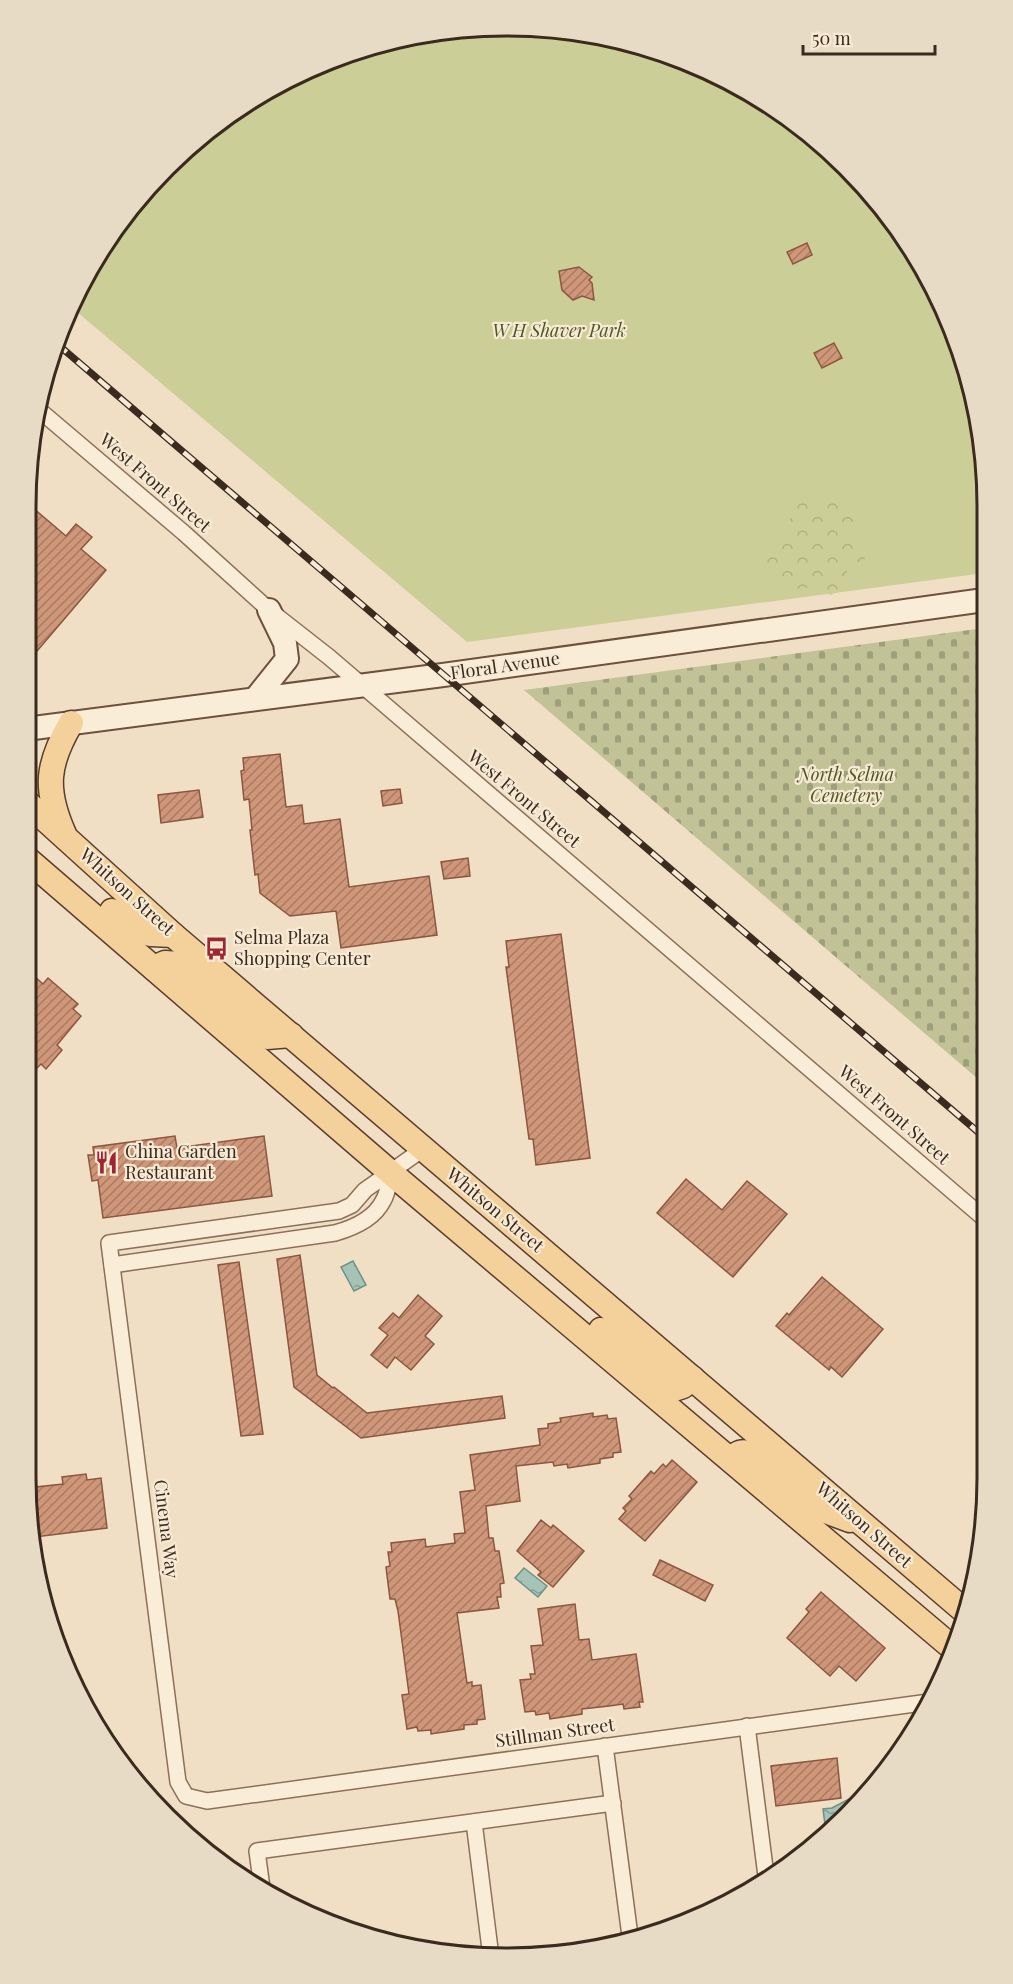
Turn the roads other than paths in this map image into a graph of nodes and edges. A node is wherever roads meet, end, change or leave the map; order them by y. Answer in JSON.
{"nodes":[{"id":1,"x":45,"y":415,"type":"edge"},
{"id":2,"x":977,"y":601,"type":"edge"},
{"id":3,"x":269,"y":610,"type":"junction"},
{"id":4,"x":360,"y":684,"type":"junction"},
{"id":5,"x":255,"y":699,"type":"junction"},
{"id":6,"x":71,"y":723,"type":"junction"},
{"id":7,"x":36,"y":728,"type":"edge"},
{"id":8,"x":36,"y":811,"type":"edge"},
{"id":9,"x":65,"y":836,"type":"junction"},
{"id":10,"x":36,"y":863,"type":"edge"},
{"id":11,"x":36,"y":867,"type":"edge"},
{"id":12,"x":173,"y":935,"type":"junction"},
{"id":13,"x":154,"y":968,"type":"junction"},
{"id":14,"x":291,"y":1035,"type":"junction"},
{"id":15,"x":423,"y":1149,"type":"junction"},
{"id":16,"x":391,"y":1173,"type":"junction"},
{"id":17,"x":977,"y":1212,"type":"edge"},
{"id":18,"x":112,"y":1265,"type":"junction"},
{"id":19,"x":549,"y":1305,"type":"junction"},
{"id":20,"x":692,"y":1378,"type":"junction"},
{"id":21,"x":730,"y":1459,"type":"junction"},
{"id":22,"x":861,"y":1522,"type":"junction"},
{"id":23,"x":959,"y":1606,"type":"edge"},
{"id":24,"x":947,"y":1643,"type":"edge"},
{"id":25,"x":919,"y":1703,"type":"edge"},
{"id":26,"x":747,"y":1726,"type":"junction"},
{"id":27,"x":604,"y":1746,"type":"junction"},
{"id":28,"x":186,"y":1796,"type":"joint"},
{"id":29,"x":613,"y":1803,"type":"junction"},
{"id":30,"x":474,"y":1822,"type":"junction"},
{"id":31,"x":768,"y":1869,"type":"edge"},
{"id":32,"x":261,"y":1879,"type":"edge"},
{"id":33,"x":629,"y":1932,"type":"edge"},
{"id":34,"x":490,"y":1947,"type":"edge"}],
"edges":[{"from":1,"to":3,"type":"street","name":"West Front Street"},
{"from":2,"to":4,"type":"main road","name":"Floral Avenue"},
{"from":3,"to":4,"type":"street","name":"West Front Street"},
{"from":3,"to":5,"type":"main road"},
{"from":4,"to":5,"type":"main road","name":"Floral Avenue"},
{"from":4,"to":17,"type":"street","name":"West Front Street"},
{"from":5,"to":6,"type":"main road","name":"Floral Avenue"},
{"from":6,"to":7,"type":"main road","name":"Floral Avenue"},
{"from":6,"to":9,"type":"main road"},
{"from":8,"to":9,"type":"main road","name":"Whitson Street"},
{"from":9,"to":12,"type":"main road","name":"Whitson Street"},
{"from":10,"to":12,"type":"main road"},
{"from":11,"to":13,"type":"main road","name":"Whitson Street"},
{"from":12,"to":14,"type":"main road","name":"Whitson Street"},
{"from":13,"to":14,"type":"main road"},
{"from":13,"to":16,"type":"main road","name":"Whitson Street"},
{"from":14,"to":15,"type":"main road","name":"Whitson Street"},
{"from":15,"to":16,"type":"street","name":"Cinema Way"},
{"from":15,"to":20,"type":"main road","name":"Whitson Street"},
{"from":16,"to":18,"type":"street"},
{"from":16,"to":18,"type":"street","name":"Cinema Way"},
{"from":16,"to":19,"type":"main road","name":"Whitson Street"},
{"from":18,"to":28,"type":"street","name":"Cinema Way"},
{"from":19,"to":20,"type":"main road"},
{"from":19,"to":21,"type":"main road","name":"Whitson Street"},
{"from":20,"to":22,"type":"main road","name":"Whitson Street"},
{"from":21,"to":22,"type":"main road"},
{"from":21,"to":24,"type":"main road","name":"Whitson Street"},
{"from":22,"to":23,"type":"main road","name":"Whitson Street"},
{"from":25,"to":26,"type":"street","name":"Stillman Street"},
{"from":26,"to":27,"type":"street","name":"Stillman Street"},
{"from":26,"to":31,"type":"street"},
{"from":27,"to":28,"type":"street","name":"Stillman Street"},
{"from":27,"to":29,"type":"street"},
{"from":29,"to":30,"type":"street"},
{"from":29,"to":33,"type":"street"},
{"from":30,"to":32,"type":"street"},
{"from":30,"to":34,"type":"street"}]}
